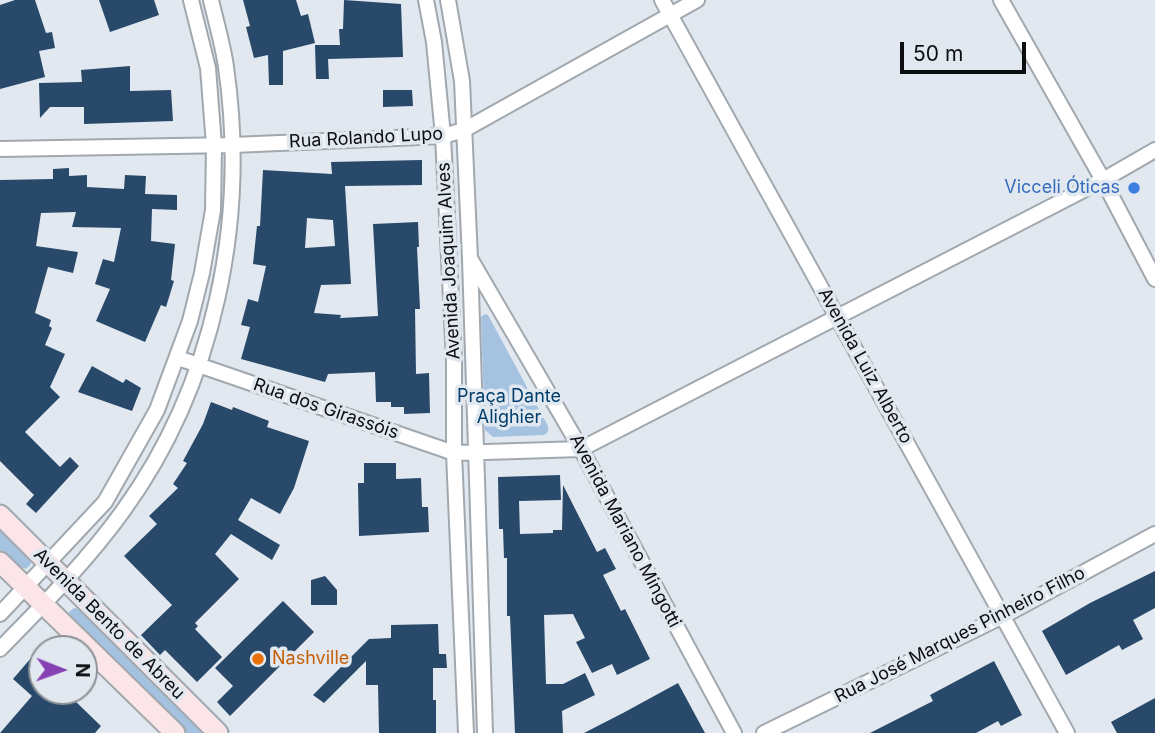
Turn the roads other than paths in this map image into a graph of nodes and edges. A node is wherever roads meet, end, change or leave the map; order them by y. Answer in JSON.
{"nodes":[{"id":1,"x":191,"y":0,"type":"edge"},
{"id":2,"x":211,"y":0,"type":"edge"},
{"id":3,"x":426,"y":0,"type":"edge"},
{"id":4,"x":448,"y":0,"type":"edge"},
{"id":5,"x":662,"y":0,"type":"edge"},
{"id":6,"x":697,"y":0,"type":"edge"},
{"id":7,"x":1000,"y":0,"type":"edge"},
{"id":8,"x":670,"y":15,"type":"junction"},
{"id":9,"x":464,"y":130,"type":"junction"},
{"id":10,"x":443,"y":136,"type":"junction"},
{"id":11,"x":214,"y":145,"type":"junction"},
{"id":12,"x":233,"y":145,"type":"junction"},
{"id":13,"x":0,"y":149,"type":"edge"},
{"id":14,"x":1155,"y":150,"type":"edge"},
{"id":15,"x":1103,"y":180,"type":"junction"},
{"id":16,"x":470,"y":259,"type":"junction"},
{"id":17,"x":1155,"y":279,"type":"edge"},
{"id":18,"x":838,"y":315,"type":"junction"},
{"id":19,"x":178,"y":358,"type":"junction"},
{"id":20,"x":199,"y":366,"type":"junction"},
{"id":21,"x":581,"y":449,"type":"junction"},
{"id":22,"x":454,"y":453,"type":"junction"},
{"id":23,"x":475,"y":453,"type":"junction"},
{"id":24,"x":0,"y":515,"type":"edge"},
{"id":25,"x":1155,"y":534,"type":"edge"},
{"id":26,"x":0,"y":562,"type":"edge"},
{"id":27,"x":47,"y":563,"type":"junction"},
{"id":28,"x":65,"y":580,"type":"junction"},
{"id":29,"x":25,"y":587,"type":"junction"},
{"id":30,"x":43,"y":605,"type":"junction"},
{"id":31,"x":0,"y":614,"type":"edge"},
{"id":32,"x":1003,"y":616,"type":"junction"},
{"id":33,"x":0,"y":649,"type":"edge"},
{"id":34,"x":175,"y":733,"type":"edge"},
{"id":35,"x":218,"y":733,"type":"edge"},
{"id":36,"x":466,"y":733,"type":"edge"},
{"id":37,"x":485,"y":733,"type":"edge"},
{"id":38,"x":734,"y":733,"type":"edge"},
{"id":39,"x":764,"y":733,"type":"edge"},
{"id":40,"x":1067,"y":733,"type":"edge"}],
"edges":[{"from":1,"to":11,"type":"street"},
{"from":2,"to":12,"type":"street"},
{"from":3,"to":10,"type":"street","name":"Avenida Joaquim Alves"},
{"from":4,"to":9,"type":"street","name":"Avenida Joaquim Alves"},
{"from":5,"to":8,"type":"street","name":"Avenida Luiz Alberto"},
{"from":6,"to":8,"type":"street","name":"Rua Rolando Lupo"},
{"from":7,"to":15,"type":"street"},
{"from":8,"to":9,"type":"street","name":"Rua Rolando Lupo"},
{"from":8,"to":18,"type":"street","name":"Avenida Luiz Alberto"},
{"from":9,"to":10,"type":"street","name":"Rua Rolando Lupo"},
{"from":9,"to":16,"type":"street","name":"Avenida Joaquim Alves"},
{"from":10,"to":12,"type":"street","name":"Rua Rolando Lupo"},
{"from":10,"to":22,"type":"street","name":"Avenida Joaquim Alves"},
{"from":11,"to":12,"type":"street","name":"Rua Rolando Lupo"},
{"from":11,"to":13,"type":"street","name":"Rua Rolando Lupo"},
{"from":11,"to":19,"type":"street"},
{"from":12,"to":20,"type":"street"},
{"from":14,"to":15,"type":"street"},
{"from":15,"to":17,"type":"street"},
{"from":15,"to":18,"type":"street"},
{"from":16,"to":21,"type":"street","name":"Avenida Mariano Mingotti"},
{"from":16,"to":23,"type":"street","name":"Avenida Joaquim Alves"},
{"from":18,"to":21,"type":"street"},
{"from":18,"to":32,"type":"street","name":"Avenida Luiz Alberto"},
{"from":19,"to":20,"type":"street","name":"Rua dos Girassóis"},
{"from":19,"to":27,"type":"street"},
{"from":20,"to":22,"type":"street","name":"Rua dos Girassóis"},
{"from":20,"to":28,"type":"street"},
{"from":21,"to":23,"type":"street","name":"Rua dos Girassóis"},
{"from":21,"to":38,"type":"street","name":"Avenida Mariano Mingotti"},
{"from":22,"to":23,"type":"street","name":"Rua dos Girassóis"},
{"from":22,"to":36,"type":"street","name":"Avenida Joaquim Alves"},
{"from":23,"to":37,"type":"street","name":"Avenida Joaquim Alves"},
{"from":24,"to":27,"type":"main road","name":"Avenida Bento de Abreu"},
{"from":25,"to":32,"type":"street","name":"Rua José Marques Pinheiro Filho"},
{"from":26,"to":29,"type":"main road","name":"Avenida Bento de Abreu"},
{"from":27,"to":28,"type":"main road","name":"Avenida Bento de Abreu"},
{"from":27,"to":29,"type":"street"},
{"from":28,"to":30,"type":"street"},
{"from":28,"to":35,"type":"main road","name":"Avenida Bento de Abreu"},
{"from":29,"to":30,"type":"main road","name":"Avenida Bento de Abreu"},
{"from":29,"to":31,"type":"street"},
{"from":30,"to":33,"type":"street"},
{"from":30,"to":34,"type":"main road","name":"Avenida Bento de Abreu"},
{"from":32,"to":39,"type":"street","name":"Rua José Marques Pinheiro Filho"},
{"from":32,"to":40,"type":"street","name":"Avenida Luiz Alberto"}]}
